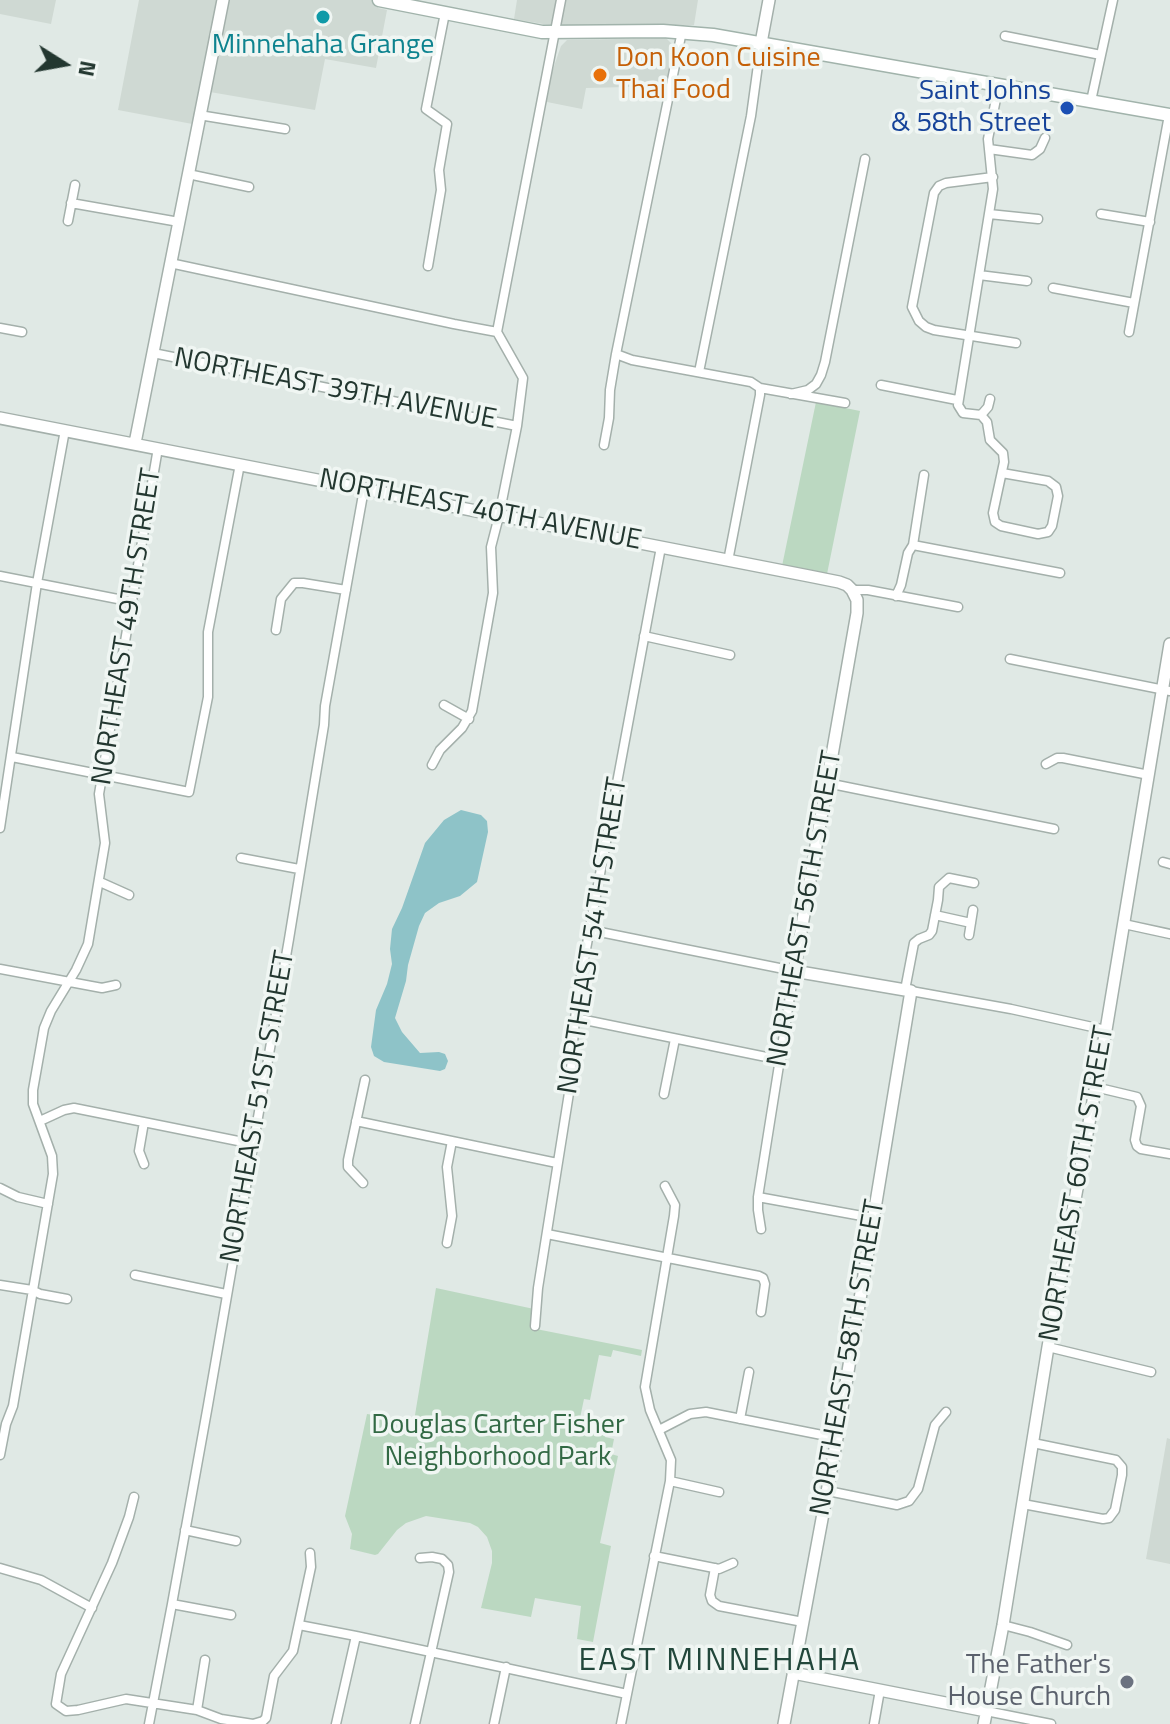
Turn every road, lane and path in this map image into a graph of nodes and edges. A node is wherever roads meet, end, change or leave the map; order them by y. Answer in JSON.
{"nodes":[{"id":1,"x":223,"y":0,"type":"edge"},
{"id":2,"x":379,"y":0,"type":"edge"},
{"id":3,"x":561,"y":0,"type":"edge"},
{"id":4,"x":769,"y":0,"type":"edge"},
{"id":5,"x":1113,"y":0,"type":"edge"},
{"id":6,"x":445,"y":13,"type":"junction"},
{"id":7,"x":682,"y":31,"type":"junction"},
{"id":8,"x":555,"y":33,"type":"junction"},
{"id":9,"x":1005,"y":36,"type":"dead end"},
{"id":10,"x":761,"y":43,"type":"junction"},
{"id":11,"x":1101,"y":55,"type":"junction"},
{"id":12,"x":999,"y":84,"type":"junction"},
{"id":13,"x":1091,"y":101,"type":"junction"},
{"id":14,"x":199,"y":115,"type":"junction"},
{"id":15,"x":1170,"y":115,"type":"edge"},
{"id":16,"x":285,"y":129,"type":"dead end"},
{"id":17,"x":1045,"y":138,"type":"dead end"},
{"id":18,"x":989,"y":149,"type":"junction"},
{"id":19,"x":865,"y":159,"type":"dead end"},
{"id":20,"x":188,"y":174,"type":"junction"},
{"id":21,"x":993,"y":177,"type":"junction"},
{"id":22,"x":75,"y":185,"type":"dead end"},
{"id":23,"x":249,"y":187,"type":"dead end"},
{"id":24,"x":71,"y":203,"type":"junction"},
{"id":25,"x":989,"y":214,"type":"junction"},
{"id":26,"x":1101,"y":214,"type":"dead end"},
{"id":27,"x":1038,"y":219,"type":"dead end"},
{"id":28,"x":68,"y":221,"type":"dead end"},
{"id":29,"x":179,"y":222,"type":"junction"},
{"id":30,"x":1150,"y":222,"type":"junction"},
{"id":31,"x":170,"y":263,"type":"junction"},
{"id":32,"x":428,"y":266,"type":"dead end"},
{"id":33,"x":979,"y":275,"type":"junction"},
{"id":34,"x":1027,"y":281,"type":"dead end"},
{"id":35,"x":1053,"y":288,"type":"dead end"},
{"id":36,"x":1134,"y":303,"type":"junction"},
{"id":37,"x":0,"y":328,"type":"edge"},
{"id":38,"x":22,"y":332,"type":"dead end"},
{"id":39,"x":497,"y":332,"type":"junction"},
{"id":40,"x":1129,"y":332,"type":"dead end"},
{"id":41,"x":970,"y":334,"type":"junction"},
{"id":42,"x":1016,"y":343,"type":"dead end"},
{"id":43,"x":153,"y":353,"type":"junction"},
{"id":44,"x":616,"y":354,"type":"junction"},
{"id":45,"x":699,"y":372,"type":"junction"},
{"id":46,"x":881,"y":385,"type":"dead end"},
{"id":47,"x":760,"y":388,"type":"junction"},
{"id":48,"x":791,"y":394,"type":"junction"},
{"id":49,"x":990,"y":399,"type":"dead end"},
{"id":50,"x":957,"y":400,"type":"junction"},
{"id":51,"x":845,"y":403,"type":"dead end"},
{"id":52,"x":981,"y":415,"type":"junction"},
{"id":53,"x":0,"y":418,"type":"edge"},
{"id":54,"x":517,"y":426,"type":"junction"},
{"id":55,"x":65,"y":430,"type":"junction"},
{"id":56,"x":135,"y":443,"type":"junction"},
{"id":57,"x":604,"y":445,"type":"dead end"},
{"id":58,"x":158,"y":448,"type":"junction"},
{"id":59,"x":240,"y":464,"type":"junction"},
{"id":60,"x":1002,"y":473,"type":"junction"},
{"id":61,"x":924,"y":475,"type":"dead end"},
{"id":62,"x":364,"y":489,"type":"junction"},
{"id":63,"x":499,"y":516,"type":"junction"},
{"id":64,"x":913,"y":545,"type":"junction"},
{"id":65,"x":661,"y":547,"type":"junction"},
{"id":66,"x":728,"y":561,"type":"junction"},
{"id":67,"x":1060,"y":573,"type":"dead end"},
{"id":68,"x":0,"y":576,"type":"edge"},
{"id":69,"x":37,"y":583,"type":"junction"},
{"id":70,"x":346,"y":590,"type":"junction"},
{"id":71,"x":852,"y":590,"type":"junction"},
{"id":72,"x":896,"y":596,"type":"junction"},
{"id":73,"x":133,"y":602,"type":"junction"},
{"id":74,"x":958,"y":607,"type":"dead end"},
{"id":75,"x":276,"y":630,"type":"dead end"},
{"id":76,"x":644,"y":636,"type":"junction"},
{"id":77,"x":1169,"y":652,"type":"edge"},
{"id":78,"x":730,"y":655,"type":"dead end"},
{"id":79,"x":1010,"y":659,"type":"dead end"},
{"id":80,"x":1166,"y":690,"type":"edge"},
{"id":81,"x":444,"y":705,"type":"dead end"},
{"id":82,"x":469,"y":719,"type":"junction"},
{"id":83,"x":12,"y":757,"type":"junction"},
{"id":84,"x":1046,"y":764,"type":"dead end"},
{"id":85,"x":432,"y":765,"type":"dead end"},
{"id":86,"x":1149,"y":775,"type":"junction"},
{"id":87,"x":102,"y":776,"type":"junction"},
{"id":88,"x":827,"y":783,"type":"junction"},
{"id":89,"x":0,"y":828,"type":"edge"},
{"id":90,"x":1054,"y":829,"type":"dead end"},
{"id":91,"x":241,"y":858,"type":"dead end"},
{"id":92,"x":299,"y":869,"type":"junction"},
{"id":93,"x":100,"y":882,"type":"junction"},
{"id":94,"x":974,"y":883,"type":"dead end"},
{"id":95,"x":129,"y":895,"type":"dead end"},
{"id":96,"x":973,"y":910,"type":"dead end"},
{"id":97,"x":935,"y":915,"type":"junction"},
{"id":98,"x":971,"y":923,"type":"junction"},
{"id":99,"x":1124,"y":924,"type":"junction"},
{"id":100,"x":590,"y":930,"type":"junction"},
{"id":101,"x":1170,"y":934,"type":"edge"},
{"id":102,"x":969,"y":935,"type":"dead end"},
{"id":103,"x":0,"y":969,"type":"edge"},
{"id":104,"x":794,"y":971,"type":"junction"},
{"id":105,"x":68,"y":982,"type":"junction"},
{"id":106,"x":116,"y":985,"type":"dead end"},
{"id":107,"x":908,"y":990,"type":"junction"},
{"id":108,"x":575,"y":1018,"type":"junction"},
{"id":109,"x":1106,"y":1030,"type":"junction"},
{"id":110,"x":675,"y":1039,"type":"junction"},
{"id":111,"x":781,"y":1060,"type":"junction"},
{"id":112,"x":365,"y":1080,"type":"dead end"},
{"id":113,"x":1095,"y":1087,"type":"junction"},
{"id":114,"x":664,"y":1094,"type":"dead end"},
{"id":115,"x":40,"y":1121,"type":"junction"},
{"id":116,"x":356,"y":1121,"type":"junction"},
{"id":117,"x":144,"y":1122,"type":"junction"},
{"id":118,"x":452,"y":1141,"type":"junction"},
{"id":119,"x":253,"y":1144,"type":"junction"},
{"id":120,"x":1170,"y":1154,"type":"edge"},
{"id":121,"x":557,"y":1163,"type":"junction"},
{"id":122,"x":144,"y":1164,"type":"dead end"},
{"id":123,"x":363,"y":1183,"type":"dead end"},
{"id":124,"x":665,"y":1186,"type":"dead end"},
{"id":125,"x":0,"y":1188,"type":"edge"},
{"id":126,"x":758,"y":1197,"type":"junction"},
{"id":127,"x":48,"y":1204,"type":"junction"},
{"id":128,"x":873,"y":1218,"type":"junction"},
{"id":129,"x":761,"y":1229,"type":"dead end"},
{"id":130,"x":547,"y":1234,"type":"junction"},
{"id":131,"x":447,"y":1243,"type":"dead end"},
{"id":132,"x":667,"y":1257,"type":"junction"},
{"id":133,"x":135,"y":1275,"type":"dead end"},
{"id":134,"x":0,"y":1285,"type":"edge"},
{"id":135,"x":32,"y":1290,"type":"junction"},
{"id":136,"x":226,"y":1294,"type":"junction"},
{"id":137,"x":67,"y":1299,"type":"dead end"},
{"id":138,"x":761,"y":1312,"type":"dead end"},
{"id":139,"x":535,"y":1326,"type":"dead end"},
{"id":140,"x":1048,"y":1347,"type":"junction"},
{"id":141,"x":749,"y":1372,"type":"dead end"},
{"id":142,"x":1151,"y":1372,"type":"dead end"},
{"id":143,"x":946,"y":1412,"type":"dead end"},
{"id":144,"x":740,"y":1419,"type":"junction"},
{"id":145,"x":3,"y":1424,"type":"edge"},
{"id":146,"x":659,"y":1430,"type":"junction"},
{"id":147,"x":837,"y":1438,"type":"junction"},
{"id":148,"x":1033,"y":1443,"type":"junction"},
{"id":149,"x":0,"y":1455,"type":"edge"},
{"id":150,"x":670,"y":1481,"type":"junction"},
{"id":151,"x":828,"y":1491,"type":"junction"},
{"id":152,"x":719,"y":1492,"type":"dead end"},
{"id":153,"x":134,"y":1497,"type":"dead end"},
{"id":154,"x":1023,"y":1504,"type":"junction"},
{"id":155,"x":185,"y":1530,"type":"junction"},
{"id":156,"x":236,"y":1541,"type":"dead end"},
{"id":157,"x":310,"y":1553,"type":"dead end"},
{"id":158,"x":654,"y":1556,"type":"junction"},
{"id":159,"x":420,"y":1558,"type":"dead end"},
{"id":160,"x":733,"y":1563,"type":"dead end"},
{"id":161,"x":0,"y":1568,"type":"edge"},
{"id":162,"x":715,"y":1568,"type":"junction"},
{"id":163,"x":172,"y":1604,"type":"junction"},
{"id":164,"x":92,"y":1608,"type":"junction"},
{"id":165,"x":231,"y":1615,"type":"dead end"},
{"id":166,"x":803,"y":1622,"type":"junction"},
{"id":167,"x":299,"y":1625,"type":"junction"},
{"id":168,"x":1003,"y":1625,"type":"junction"},
{"id":169,"x":356,"y":1636,"type":"junction"},
{"id":170,"x":1067,"y":1645,"type":"dead end"},
{"id":171,"x":432,"y":1652,"type":"junction"},
{"id":172,"x":205,"y":1660,"type":"dead end"},
{"id":173,"x":506,"y":1667,"type":"junction"},
{"id":174,"x":793,"y":1673,"type":"junction"},
{"id":175,"x":880,"y":1690,"type":"junction"},
{"id":176,"x":627,"y":1694,"type":"junction"},
{"id":177,"x":152,"y":1703,"type":"junction"},
{"id":178,"x":197,"y":1710,"type":"junction"},
{"id":179,"x":986,"y":1711,"type":"junction"},
{"id":180,"x":260,"y":1723,"type":"edge"},
{"id":181,"x":149,"y":1724,"type":"edge"},
{"id":182,"x":336,"y":1724,"type":"edge"},
{"id":183,"x":415,"y":1724,"type":"edge"},
{"id":184,"x":494,"y":1724,"type":"edge"},
{"id":185,"x":621,"y":1724,"type":"edge"},
{"id":186,"x":784,"y":1724,"type":"edge"},
{"id":187,"x":874,"y":1724,"type":"edge"},
{"id":188,"x":984,"y":1724,"type":"edge"},
{"id":189,"x":1051,"y":1724,"type":"edge"}],
"edges":[{"from":1,"to":14,"type":"street","name":"NORTHEAST 49TH STREET"},
{"from":2,"to":6,"type":"main road"},
{"from":3,"to":8,"type":"street"},
{"from":4,"to":10,"type":"street"},
{"from":5,"to":11,"type":"street"},
{"from":6,"to":8,"type":"main road"},
{"from":6,"to":32,"type":"street"},
{"from":7,"to":8,"type":"main road"},
{"from":7,"to":10,"type":"main road"},
{"from":7,"to":44,"type":"street"},
{"from":8,"to":39,"type":"street"},
{"from":9,"to":11,"type":"street"},
{"from":10,"to":12,"type":"main road"},
{"from":10,"to":45,"type":"street"},
{"from":11,"to":13,"type":"street"},
{"from":12,"to":13,"type":"main road"},
{"from":12,"to":18,"type":"street"},
{"from":13,"to":15,"type":"main road"},
{"from":14,"to":16,"type":"street"},
{"from":14,"to":20,"type":"street","name":"NORTHEAST 49TH STREET"},
{"from":15,"to":30,"type":"street"},
{"from":17,"to":18,"type":"street"},
{"from":18,"to":21,"type":"street"},
{"from":19,"to":48,"type":"street"},
{"from":20,"to":23,"type":"street"},
{"from":20,"to":29,"type":"street","name":"NORTHEAST 49TH STREET"},
{"from":21,"to":25,"type":"street"},
{"from":21,"to":41,"type":"street"},
{"from":22,"to":24,"type":"street"},
{"from":24,"to":28,"type":"street"},
{"from":24,"to":29,"type":"street"},
{"from":25,"to":27,"type":"street"},
{"from":25,"to":33,"type":"street"},
{"from":26,"to":30,"type":"street"},
{"from":29,"to":31,"type":"street","name":"NORTHEAST 49TH STREET"},
{"from":30,"to":36,"type":"street"},
{"from":31,"to":39,"type":"street"},
{"from":31,"to":43,"type":"street","name":"NORTHEAST 49TH STREET"},
{"from":33,"to":34,"type":"street"},
{"from":33,"to":41,"type":"street"},
{"from":35,"to":36,"type":"street"},
{"from":36,"to":40,"type":"street"},
{"from":37,"to":38,"type":"street"},
{"from":39,"to":54,"type":"street"},
{"from":41,"to":42,"type":"street"},
{"from":41,"to":50,"type":"street"},
{"from":43,"to":54,"type":"street","name":"NORTHEAST 39TH AVENUE"},
{"from":43,"to":56,"type":"street","name":"NORTHEAST 49TH STREET"},
{"from":44,"to":45,"type":"street"},
{"from":44,"to":57,"type":"street"},
{"from":45,"to":47,"type":"street"},
{"from":46,"to":50,"type":"street"},
{"from":47,"to":48,"type":"street"},
{"from":47,"to":66,"type":"street"},
{"from":48,"to":51,"type":"street"},
{"from":49,"to":52,"type":"street"},
{"from":50,"to":52,"type":"street"},
{"from":52,"to":60,"type":"street"},
{"from":53,"to":55,"type":"street","name":"NORTHEAST 40TH AVENUE"},
{"from":54,"to":63,"type":"street"},
{"from":55,"to":56,"type":"street","name":"NORTHEAST 40TH AVENUE"},
{"from":55,"to":69,"type":"street"},
{"from":56,"to":58,"type":"street","name":"NORTHEAST 40TH AVENUE"},
{"from":58,"to":59,"type":"street","name":"NORTHEAST 40TH AVENUE"},
{"from":58,"to":73,"type":"street","name":"NORTHEAST 49TH STREET"},
{"from":59,"to":62,"type":"street","name":"NORTHEAST 40TH AVENUE"},
{"from":59,"to":87,"type":"street"},
{"from":60,"to":60,"type":"street"},
{"from":61,"to":64,"type":"street"},
{"from":62,"to":63,"type":"street","name":"NORTHEAST 40TH AVENUE"},
{"from":62,"to":70,"type":"street","name":"NORTHEAST 51ST STREET"},
{"from":63,"to":65,"type":"street","name":"NORTHEAST 40TH AVENUE"},
{"from":63,"to":82,"type":"street"},
{"from":64,"to":67,"type":"street"},
{"from":64,"to":72,"type":"street"},
{"from":65,"to":66,"type":"street","name":"NORTHEAST 40TH AVENUE"},
{"from":65,"to":76,"type":"street","name":"NORTHEAST 54TH STREET"},
{"from":66,"to":71,"type":"street","name":"NORTHEAST 40TH AVENUE"},
{"from":68,"to":69,"type":"street"},
{"from":69,"to":73,"type":"street"},
{"from":69,"to":83,"type":"street"},
{"from":70,"to":75,"type":"street"},
{"from":70,"to":92,"type":"street","name":"NORTHEAST 51ST STREET"},
{"from":71,"to":72,"type":"street","name":"NORTHEAST 40TH AVENUE"},
{"from":71,"to":88,"type":"street","name":"NORTHEAST 56TH STREET"},
{"from":72,"to":74,"type":"street","name":"NORTHEAST 40TH AVENUE"},
{"from":73,"to":87,"type":"street","name":"NORTHEAST 49TH STREET"},
{"from":76,"to":78,"type":"street"},
{"from":76,"to":100,"type":"street","name":"NORTHEAST 54TH STREET"},
{"from":77,"to":80,"type":"street","name":"NORTHEAST 60TH STREET"},
{"from":79,"to":80,"type":"street"},
{"from":80,"to":86,"type":"street","name":"NORTHEAST 60TH STREET"},
{"from":81,"to":82,"type":"street"},
{"from":82,"to":85,"type":"street"},
{"from":83,"to":87,"type":"street"},
{"from":83,"to":89,"type":"street"},
{"from":84,"to":86,"type":"street"},
{"from":86,"to":99,"type":"street","name":"NORTHEAST 60TH STREET"},
{"from":87,"to":93,"type":"street","name":"NORTHEAST 49TH STREET"},
{"from":88,"to":90,"type":"street"},
{"from":88,"to":104,"type":"street","name":"NORTHEAST 56TH STREET"},
{"from":91,"to":92,"type":"street"},
{"from":92,"to":119,"type":"street","name":"NORTHEAST 51ST STREET"},
{"from":93,"to":95,"type":"street"},
{"from":93,"to":105,"type":"street","name":"NORTHEAST 49TH STREET"},
{"from":94,"to":97,"type":"street"},
{"from":96,"to":98,"type":"street"},
{"from":97,"to":98,"type":"street"},
{"from":97,"to":107,"type":"street"},
{"from":98,"to":102,"type":"street"},
{"from":99,"to":101,"type":"street"},
{"from":99,"to":109,"type":"street","name":"NORTHEAST 60TH STREET"},
{"from":100,"to":104,"type":"street"},
{"from":100,"to":108,"type":"street","name":"NORTHEAST 54TH STREET"},
{"from":103,"to":105,"type":"street"},
{"from":104,"to":107,"type":"street"},
{"from":104,"to":111,"type":"street","name":"NORTHEAST 56TH STREET"},
{"from":105,"to":106,"type":"street"},
{"from":105,"to":115,"type":"street","name":"NORTHEAST 49TH STREET"},
{"from":107,"to":109,"type":"street"},
{"from":107,"to":128,"type":"street","name":"NORTHEAST 58TH STREET"},
{"from":108,"to":110,"type":"street"},
{"from":108,"to":121,"type":"street","name":"NORTHEAST 54TH STREET"},
{"from":109,"to":113,"type":"street","name":"NORTHEAST 60TH STREET"},
{"from":110,"to":111,"type":"street"},
{"from":110,"to":114,"type":"street"},
{"from":111,"to":126,"type":"street","name":"NORTHEAST 56TH STREET"},
{"from":112,"to":116,"type":"street"},
{"from":113,"to":120,"type":"street"},
{"from":113,"to":140,"type":"street","name":"NORTHEAST 60TH STREET"},
{"from":115,"to":117,"type":"street"},
{"from":115,"to":127,"type":"street","name":"NORTHEAST 49TH STREET"},
{"from":116,"to":118,"type":"street"},
{"from":116,"to":123,"type":"street"},
{"from":117,"to":119,"type":"street"},
{"from":117,"to":122,"type":"street"},
{"from":118,"to":121,"type":"street"},
{"from":118,"to":131,"type":"street"},
{"from":119,"to":136,"type":"street","name":"NORTHEAST 51ST STREET"},
{"from":121,"to":130,"type":"street","name":"NORTHEAST 54TH STREET"},
{"from":124,"to":132,"type":"street"},
{"from":125,"to":127,"type":"street"},
{"from":126,"to":128,"type":"street"},
{"from":126,"to":129,"type":"street","name":"NORTHEAST 56TH STREET"},
{"from":127,"to":135,"type":"street","name":"NORTHEAST 49TH STREET"},
{"from":128,"to":147,"type":"street","name":"NORTHEAST 58TH STREET"},
{"from":130,"to":132,"type":"street"},
{"from":130,"to":139,"type":"street","name":"NORTHEAST 54TH STREET"},
{"from":132,"to":138,"type":"street"},
{"from":132,"to":146,"type":"street"},
{"from":133,"to":136,"type":"street"},
{"from":134,"to":135,"type":"street"},
{"from":135,"to":137,"type":"street"},
{"from":135,"to":145,"type":"street","name":"NORTHEAST 49TH STREET"},
{"from":136,"to":155,"type":"street","name":"NORTHEAST 51ST STREET"},
{"from":140,"to":142,"type":"street"},
{"from":140,"to":148,"type":"street","name":"NORTHEAST 60TH STREET"},
{"from":141,"to":144,"type":"street"},
{"from":143,"to":151,"type":"street"},
{"from":144,"to":146,"type":"street"},
{"from":144,"to":147,"type":"street"},
{"from":145,"to":149,"type":"street","name":"NORTHEAST 49TH STREET"},
{"from":146,"to":150,"type":"street"},
{"from":147,"to":151,"type":"street","name":"NORTHEAST 58TH STREET"},
{"from":148,"to":154,"type":"street","name":"NORTHEAST 60TH STREET"},
{"from":148,"to":154,"type":"street"},
{"from":150,"to":152,"type":"street"},
{"from":150,"to":158,"type":"street"},
{"from":151,"to":166,"type":"street","name":"NORTHEAST 58TH STREET"},
{"from":153,"to":164,"type":"street"},
{"from":154,"to":168,"type":"street","name":"NORTHEAST 60TH STREET"},
{"from":155,"to":156,"type":"street"},
{"from":155,"to":163,"type":"street","name":"NORTHEAST 51ST STREET"},
{"from":157,"to":167,"type":"street"},
{"from":158,"to":162,"type":"street"},
{"from":158,"to":176,"type":"street"},
{"from":159,"to":171,"type":"street"},
{"from":160,"to":162,"type":"street"},
{"from":161,"to":164,"type":"street"},
{"from":162,"to":166,"type":"street"},
{"from":163,"to":165,"type":"street"},
{"from":163,"to":177,"type":"street","name":"NORTHEAST 51ST STREET"},
{"from":164,"to":177,"type":"street"},
{"from":166,"to":174,"type":"street","name":"NORTHEAST 58TH STREET"},
{"from":167,"to":169,"type":"street"},
{"from":167,"to":180,"type":"street"},
{"from":168,"to":170,"type":"street"},
{"from":168,"to":179,"type":"street","name":"NORTHEAST 60TH STREET"},
{"from":169,"to":171,"type":"street"},
{"from":169,"to":182,"type":"street"},
{"from":171,"to":173,"type":"street"},
{"from":171,"to":183,"type":"street"},
{"from":172,"to":178,"type":"street"},
{"from":173,"to":176,"type":"street"},
{"from":173,"to":184,"type":"street"},
{"from":174,"to":175,"type":"street"},
{"from":174,"to":186,"type":"street","name":"NORTHEAST 58TH STREET"},
{"from":175,"to":179,"type":"street"},
{"from":175,"to":187,"type":"street"},
{"from":176,"to":185,"type":"street"},
{"from":177,"to":178,"type":"street"},
{"from":177,"to":181,"type":"street","name":"NORTHEAST 51ST STREET"},
{"from":178,"to":180,"type":"street"},
{"from":179,"to":188,"type":"street","name":"NORTHEAST 60TH STREET"},
{"from":179,"to":189,"type":"street"}]}
